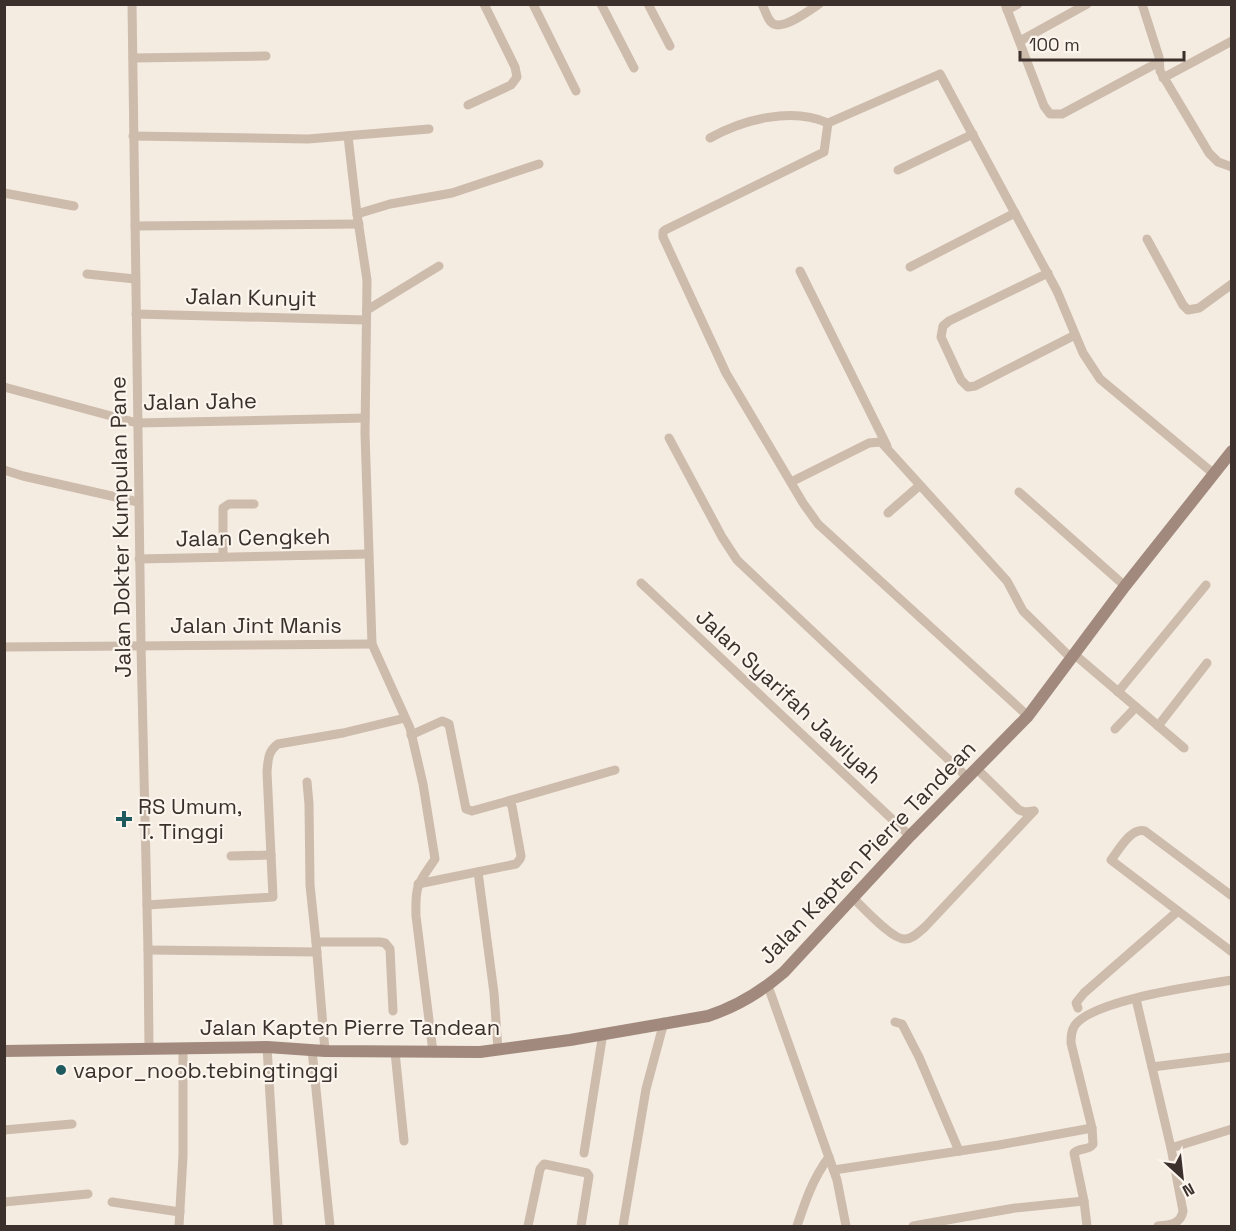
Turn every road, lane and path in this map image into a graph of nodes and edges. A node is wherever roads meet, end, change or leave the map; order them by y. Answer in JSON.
{"nodes":[{"id":1,"x":132,"y":4,"type":"edge"},
{"id":2,"x":484,"y":4,"type":"edge"},
{"id":3,"x":533,"y":4,"type":"edge"},
{"id":4,"x":601,"y":4,"type":"edge"},
{"id":5,"x":648,"y":4,"type":"edge"},
{"id":6,"x":762,"y":4,"type":"edge"},
{"id":7,"x":819,"y":4,"type":"edge"},
{"id":8,"x":1018,"y":4,"type":"edge"},
{"id":9,"x":1087,"y":4,"type":"edge"},
{"id":10,"x":1142,"y":4,"type":"edge"},
{"id":11,"x":1006,"y":7,"type":"edge"},
{"id":12,"x":1020,"y":41,"type":"junction"},
{"id":13,"x":1232,"y":41,"type":"edge"},
{"id":14,"x":670,"y":46,"type":"dead end"},
{"id":15,"x":266,"y":56,"type":"dead end"},
{"id":16,"x":133,"y":58,"type":"junction"},
{"id":17,"x":1159,"y":62,"type":"junction"},
{"id":18,"x":634,"y":68,"type":"dead end"},
{"id":19,"x":1163,"y":78,"type":"junction"},
{"id":20,"x":576,"y":92,"type":"dead end"},
{"id":21,"x":468,"y":105,"type":"dead end"},
{"id":22,"x":828,"y":123,"type":"junction"},
{"id":23,"x":429,"y":129,"type":"dead end"},
{"id":24,"x":973,"y":134,"type":"junction"},
{"id":25,"x":133,"y":136,"type":"junction"},
{"id":26,"x":348,"y":136,"type":"junction"},
{"id":27,"x":711,"y":138,"type":"dead end"},
{"id":28,"x":539,"y":164,"type":"dead end"},
{"id":29,"x":1232,"y":167,"type":"edge"},
{"id":30,"x":898,"y":170,"type":"dead end"},
{"id":31,"x":4,"y":193,"type":"edge"},
{"id":32,"x":74,"y":206,"type":"dead end"},
{"id":33,"x":1015,"y":213,"type":"junction"},
{"id":34,"x":358,"y":219,"type":"junction"},
{"id":35,"x":135,"y":226,"type":"junction"},
{"id":36,"x":1147,"y":239,"type":"dead end"},
{"id":37,"x":439,"y":266,"type":"dead end"},
{"id":38,"x":910,"y":267,"type":"dead end"},
{"id":39,"x":800,"y":271,"type":"dead end"},
{"id":40,"x":1048,"y":273,"type":"junction"},
{"id":41,"x":87,"y":274,"type":"dead end"},
{"id":42,"x":135,"y":279,"type":"junction"},
{"id":43,"x":1232,"y":284,"type":"edge"},
{"id":44,"x":136,"y":314,"type":"junction"},
{"id":45,"x":367,"y":315,"type":"junction"},
{"id":46,"x":1075,"y":335,"type":"junction"},
{"id":47,"x":4,"y":387,"type":"edge"},
{"id":48,"x":365,"y":418,"type":"junction"},
{"id":49,"x":137,"y":423,"type":"junction"},
{"id":50,"x":669,"y":438,"type":"dead end"},
{"id":51,"x":889,"y":449,"type":"junction"},
{"id":52,"x":1232,"y":451,"type":"edge"},
{"id":53,"x":4,"y":470,"type":"edge"},
{"id":54,"x":1214,"y":474,"type":"junction"},
{"id":55,"x":791,"y":482,"type":"junction"},
{"id":56,"x":919,"y":486,"type":"junction"},
{"id":57,"x":1019,"y":492,"type":"dead end"},
{"id":58,"x":138,"y":502,"type":"junction"},
{"id":59,"x":254,"y":504,"type":"dead end"},
{"id":60,"x":888,"y":513,"type":"dead end"},
{"id":61,"x":369,"y":554,"type":"junction"},
{"id":62,"x":223,"y":557,"type":"junction"},
{"id":63,"x":139,"y":559,"type":"junction"},
{"id":64,"x":641,"y":583,"type":"dead end"},
{"id":65,"x":1206,"y":585,"type":"dead end"},
{"id":66,"x":1125,"y":586,"type":"junction"},
{"id":67,"x":372,"y":644,"type":"junction"},
{"id":68,"x":141,"y":645,"type":"junction"},
{"id":69,"x":4,"y":647,"type":"edge"},
{"id":70,"x":1072,"y":656,"type":"junction"},
{"id":71,"x":1207,"y":663,"type":"dead end"},
{"id":72,"x":1118,"y":692,"type":"junction"},
{"id":73,"x":1136,"y":707,"type":"junction"},
{"id":74,"x":1028,"y":716,"type":"junction"},
{"id":75,"x":405,"y":718,"type":"junction"},
{"id":76,"x":1158,"y":726,"type":"junction"},
{"id":77,"x":1115,"y":729,"type":"dead end"},
{"id":78,"x":411,"y":735,"type":"junction"},
{"id":79,"x":1184,"y":748,"type":"dead end"},
{"id":80,"x":615,"y":770,"type":"dead end"},
{"id":81,"x":971,"y":772,"type":"junction"},
{"id":82,"x":307,"y":782,"type":"dead end"},
{"id":83,"x":508,"y":801,"type":"junction"},
{"id":84,"x":910,"y":836,"type":"junction"},
{"id":85,"x":271,"y":855,"type":"junction"},
{"id":86,"x":231,"y":856,"type":"dead end"},
{"id":87,"x":478,"y":872,"type":"junction"},
{"id":88,"x":418,"y":884,"type":"junction"},
{"id":89,"x":1232,"y":896,"type":"edge"},
{"id":90,"x":852,"y":897,"type":"junction"},
{"id":91,"x":147,"y":905,"type":"junction"},
{"id":92,"x":1178,"y":911,"type":"junction"},
{"id":93,"x":317,"y":947,"type":"junction"},
{"id":94,"x":148,"y":950,"type":"junction"},
{"id":95,"x":1232,"y":952,"type":"edge"},
{"id":96,"x":1232,"y":980,"type":"edge"},
{"id":97,"x":768,"y":986,"type":"junction"},
{"id":98,"x":1136,"y":999,"type":"junction"},
{"id":99,"x":1078,"y":1008,"type":"dead end"},
{"id":100,"x":393,"y":1011,"type":"dead end"},
{"id":101,"x":664,"y":1022,"type":"junction"},
{"id":102,"x":896,"y":1022,"type":"dead end"},
{"id":103,"x":603,"y":1033,"type":"junction"},
{"id":104,"x":267,"y":1047,"type":"junction"},
{"id":105,"x":183,"y":1048,"type":"junction"},
{"id":106,"x":149,"y":1049,"type":"junction"},
{"id":107,"x":318,"y":1050,"type":"junction"},
{"id":108,"x":498,"y":1050,"type":"junction"},
{"id":109,"x":4,"y":1051,"type":"edge"},
{"id":110,"x":395,"y":1052,"type":"junction"},
{"id":111,"x":433,"y":1052,"type":"junction"},
{"id":112,"x":1232,"y":1057,"type":"edge"},
{"id":113,"x":1152,"y":1067,"type":"junction"},
{"id":114,"x":72,"y":1124,"type":"dead end"},
{"id":115,"x":1092,"y":1128,"type":"junction"},
{"id":116,"x":1232,"y":1129,"type":"edge"},
{"id":117,"x":4,"y":1130,"type":"edge"},
{"id":118,"x":404,"y":1141,"type":"dead end"},
{"id":119,"x":1171,"y":1148,"type":"junction"},
{"id":120,"x":959,"y":1151,"type":"junction"},
{"id":121,"x":584,"y":1153,"type":"dead end"},
{"id":122,"x":829,"y":1157,"type":"junction"},
{"id":123,"x":834,"y":1170,"type":"junction"},
{"id":124,"x":88,"y":1194,"type":"dead end"},
{"id":125,"x":1084,"y":1201,"type":"junction"},
{"id":126,"x":4,"y":1202,"type":"edge"},
{"id":127,"x":112,"y":1202,"type":"dead end"},
{"id":128,"x":180,"y":1212,"type":"junction"},
{"id":129,"x":1162,"y":1226,"type":"edge"},
{"id":130,"x":179,"y":1227,"type":"edge"},
{"id":131,"x":279,"y":1227,"type":"edge"},
{"id":132,"x":330,"y":1227,"type":"edge"},
{"id":133,"x":528,"y":1227,"type":"edge"},
{"id":134,"x":582,"y":1227,"type":"edge"},
{"id":135,"x":623,"y":1227,"type":"edge"},
{"id":136,"x":797,"y":1227,"type":"edge"},
{"id":137,"x":846,"y":1227,"type":"edge"},
{"id":138,"x":913,"y":1227,"type":"edge"},
{"id":139,"x":1087,"y":1227,"type":"edge"}],
"edges":[{"from":1,"to":16,"type":"street","name":"Jalan Dokter Kumpulan Pane"},
{"from":2,"to":21,"type":"street"},
{"from":3,"to":20,"type":"street"},
{"from":4,"to":18,"type":"street"},
{"from":5,"to":14,"type":"street"},
{"from":6,"to":7,"type":"street"},
{"from":8,"to":11,"type":"street"},
{"from":9,"to":12,"type":"street"},
{"from":10,"to":17,"type":"street"},
{"from":11,"to":12,"type":"street"},
{"from":12,"to":17,"type":"street"},
{"from":13,"to":19,"type":"street"},
{"from":15,"to":16,"type":"street"},
{"from":16,"to":25,"type":"street","name":"Jalan Dokter Kumpulan Pane"},
{"from":17,"to":19,"type":"street"},
{"from":19,"to":29,"type":"street"},
{"from":22,"to":24,"type":"street"},
{"from":22,"to":27,"type":"street"},
{"from":22,"to":55,"type":"street"},
{"from":23,"to":26,"type":"street"},
{"from":24,"to":30,"type":"street"},
{"from":24,"to":33,"type":"street"},
{"from":25,"to":26,"type":"street"},
{"from":25,"to":35,"type":"street","name":"Jalan Dokter Kumpulan Pane"},
{"from":26,"to":34,"type":"street"},
{"from":28,"to":34,"type":"street"},
{"from":31,"to":32,"type":"street"},
{"from":33,"to":38,"type":"street"},
{"from":33,"to":40,"type":"street"},
{"from":34,"to":35,"type":"street"},
{"from":34,"to":45,"type":"street"},
{"from":35,"to":42,"type":"street","name":"Jalan Dokter Kumpulan Pane"},
{"from":36,"to":43,"type":"street"},
{"from":37,"to":45,"type":"street"},
{"from":39,"to":51,"type":"street"},
{"from":40,"to":46,"type":"street"},
{"from":40,"to":46,"type":"street"},
{"from":41,"to":42,"type":"street"},
{"from":42,"to":44,"type":"street","name":"Jalan Dokter Kumpulan Pane"},
{"from":44,"to":45,"type":"street","name":"Jalan Kunyit"},
{"from":44,"to":49,"type":"street","name":"Jalan Dokter Kumpulan Pane"},
{"from":45,"to":48,"type":"street"},
{"from":46,"to":54,"type":"street"},
{"from":47,"to":49,"type":"street","name":"Jalan Jahe"},
{"from":48,"to":49,"type":"street","name":"Jalan Jahe"},
{"from":48,"to":61,"type":"street"},
{"from":49,"to":58,"type":"street","name":"Jalan Dokter Kumpulan Pane"},
{"from":50,"to":81,"type":"street"},
{"from":51,"to":55,"type":"street"},
{"from":51,"to":56,"type":"street"},
{"from":52,"to":54,"type":"main road","name":"Jalan Kapten Pierre Tandean"},
{"from":53,"to":58,"type":"street"},
{"from":54,"to":66,"type":"main road","name":"Jalan Kapten Pierre Tandean"},
{"from":55,"to":74,"type":"street"},
{"from":56,"to":60,"type":"street"},
{"from":56,"to":70,"type":"street"},
{"from":57,"to":66,"type":"street"},
{"from":58,"to":63,"type":"street","name":"Jalan Dokter Kumpulan Pane"},
{"from":59,"to":62,"type":"street"},
{"from":61,"to":62,"type":"street","name":"Jalan Cengkeh"},
{"from":61,"to":67,"type":"street"},
{"from":62,"to":63,"type":"street","name":"Jalan Cengkeh"},
{"from":63,"to":68,"type":"street","name":"Jalan Dokter Kumpulan Pane"},
{"from":64,"to":84,"type":"street","name":"Jalan Syarifah Jawiyah"},
{"from":65,"to":72,"type":"street"},
{"from":66,"to":70,"type":"main road","name":"Jalan Kapten Pierre Tandean"},
{"from":67,"to":68,"type":"street","name":"Jalan Jint Manis"},
{"from":67,"to":75,"type":"street"},
{"from":68,"to":69,"type":"street","name":"Jalan Jint Manis"},
{"from":68,"to":91,"type":"street","name":"Jalan Dokter Kumpulan Pane"},
{"from":70,"to":72,"type":"street"},
{"from":70,"to":74,"type":"main road","name":"Jalan Kapten Pierre Tandean"},
{"from":71,"to":76,"type":"street"},
{"from":72,"to":73,"type":"street"},
{"from":73,"to":76,"type":"street"},
{"from":73,"to":77,"type":"street"},
{"from":74,"to":81,"type":"main road","name":"Jalan Kapten Pierre Tandean"},
{"from":75,"to":78,"type":"street"},
{"from":75,"to":85,"type":"street"},
{"from":76,"to":79,"type":"street"},
{"from":78,"to":83,"type":"street"},
{"from":78,"to":88,"type":"street"},
{"from":80,"to":83,"type":"street"},
{"from":81,"to":84,"type":"main road","name":"Jalan Kapten Pierre Tandean"},
{"from":81,"to":90,"type":"street"},
{"from":82,"to":93,"type":"street"},
{"from":83,"to":87,"type":"street"},
{"from":84,"to":90,"type":"main road","name":"Jalan Kapten Pierre Tandean"},
{"from":85,"to":86,"type":"street"},
{"from":85,"to":91,"type":"street"},
{"from":87,"to":88,"type":"street"},
{"from":87,"to":108,"type":"street"},
{"from":88,"to":111,"type":"street"},
{"from":89,"to":92,"type":"street"},
{"from":90,"to":97,"type":"main road","name":"Jalan Kapten Pierre Tandean"},
{"from":91,"to":94,"type":"street","name":"Jalan Dokter Kumpulan Pane"},
{"from":92,"to":95,"type":"street"},
{"from":92,"to":99,"type":"street"},
{"from":93,"to":94,"type":"street"},
{"from":93,"to":100,"type":"street"},
{"from":93,"to":107,"type":"street"},
{"from":94,"to":106,"type":"street","name":"Jalan Dokter Kumpulan Pane"},
{"from":96,"to":98,"type":"street"},
{"from":97,"to":101,"type":"main road","name":"Jalan Kapten Pierre Tandean"},
{"from":97,"to":122,"type":"street"},
{"from":98,"to":113,"type":"street"},
{"from":98,"to":115,"type":"street"},
{"from":101,"to":103,"type":"main road","name":"Jalan Kapten Pierre Tandean"},
{"from":101,"to":135,"type":"street"},
{"from":102,"to":120,"type":"street"},
{"from":103,"to":108,"type":"main road","name":"Jalan Kapten Pierre Tandean"},
{"from":103,"to":121,"type":"street"},
{"from":104,"to":105,"type":"main road","name":"Jalan Kapten Pierre Tandean"},
{"from":104,"to":107,"type":"main road","name":"Jalan Kapten Pierre Tandean"},
{"from":104,"to":131,"type":"street"},
{"from":105,"to":106,"type":"main road","name":"Jalan Kapten Pierre Tandean"},
{"from":105,"to":128,"type":"street"},
{"from":106,"to":109,"type":"main road","name":"Jalan Kapten Pierre Tandean"},
{"from":107,"to":110,"type":"main road","name":"Jalan Kapten Pierre Tandean"},
{"from":107,"to":132,"type":"street"},
{"from":108,"to":111,"type":"main road","name":"Jalan Kapten Pierre Tandean"},
{"from":110,"to":111,"type":"main road","name":"Jalan Kapten Pierre Tandean"},
{"from":110,"to":118,"type":"street"},
{"from":112,"to":113,"type":"street"},
{"from":113,"to":119,"type":"street"},
{"from":114,"to":117,"type":"street"},
{"from":115,"to":120,"type":"street"},
{"from":115,"to":125,"type":"street"},
{"from":116,"to":119,"type":"street"},
{"from":119,"to":129,"type":"street"},
{"from":120,"to":123,"type":"street"},
{"from":122,"to":123,"type":"street"},
{"from":122,"to":136,"type":"street"},
{"from":123,"to":137,"type":"street"},
{"from":124,"to":126,"type":"street"},
{"from":125,"to":138,"type":"street"},
{"from":125,"to":139,"type":"street"},
{"from":127,"to":128,"type":"street"},
{"from":128,"to":130,"type":"street"},
{"from":133,"to":134,"type":"street"}]}
